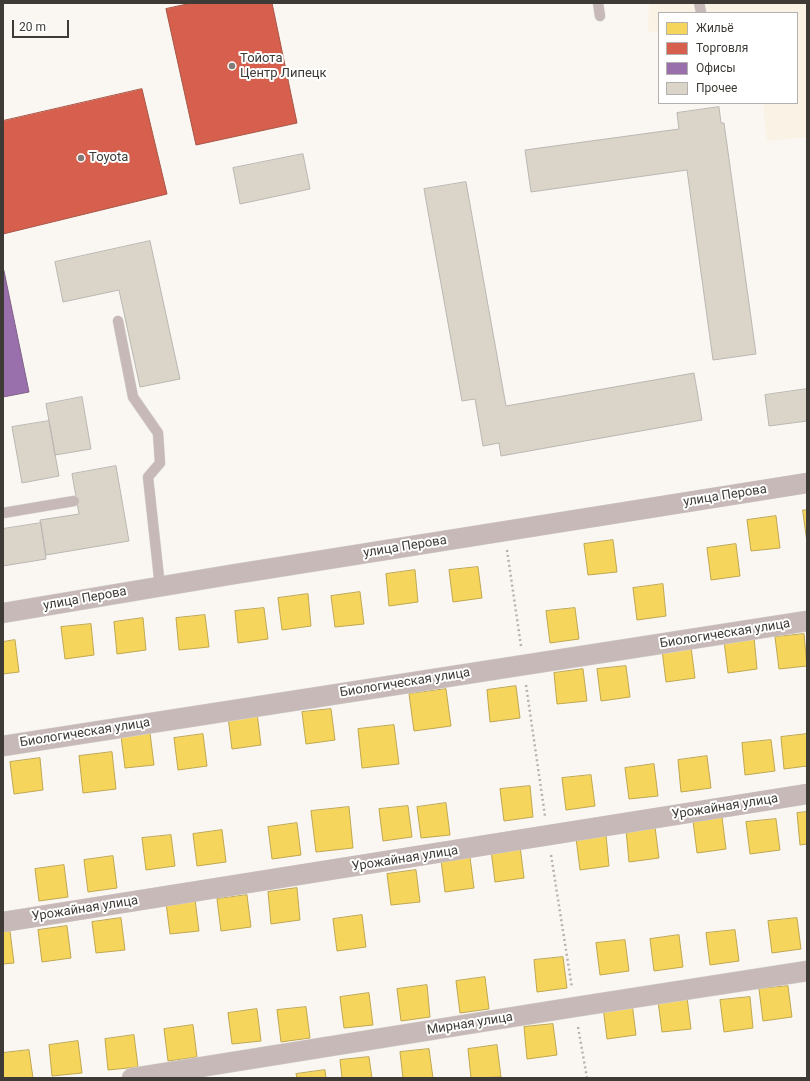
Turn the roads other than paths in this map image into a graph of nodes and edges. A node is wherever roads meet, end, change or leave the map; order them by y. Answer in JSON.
{"nodes":[{"id":1,"x":598,"y":3,"type":"edge"},
{"id":2,"x":600,"y":16,"type":"dead end"},
{"id":3,"x":118,"y":321,"type":"dead end"},
{"id":4,"x":807,"y":483,"type":"edge"},
{"id":5,"x":74,"y":501,"type":"dead end"},
{"id":6,"x":3,"y":513,"type":"edge"},
{"id":7,"x":160,"y":587,"type":"junction"},
{"id":8,"x":3,"y":613,"type":"edge"},
{"id":9,"x":807,"y":621,"type":"edge"},
{"id":10,"x":3,"y":746,"type":"edge"},
{"id":11,"x":807,"y":794,"type":"edge"},
{"id":12,"x":3,"y":922,"type":"edge"},
{"id":13,"x":807,"y":971,"type":"edge"},
{"id":14,"x":132,"y":1078,"type":"edge"}],
"edges":[{"from":1,"to":2,"type":"lane"},
{"from":3,"to":7,"type":"lane"},
{"from":4,"to":7,"type":"street","name":"улица Перова"},
{"from":5,"to":6,"type":"lane"},
{"from":7,"to":8,"type":"street","name":"улица Перова"},
{"from":9,"to":10,"type":"street","name":"Биологическая улица"},
{"from":11,"to":12,"type":"street","name":"Урожайная улица"},
{"from":13,"to":14,"type":"street","name":"Мирная улица"}]}
